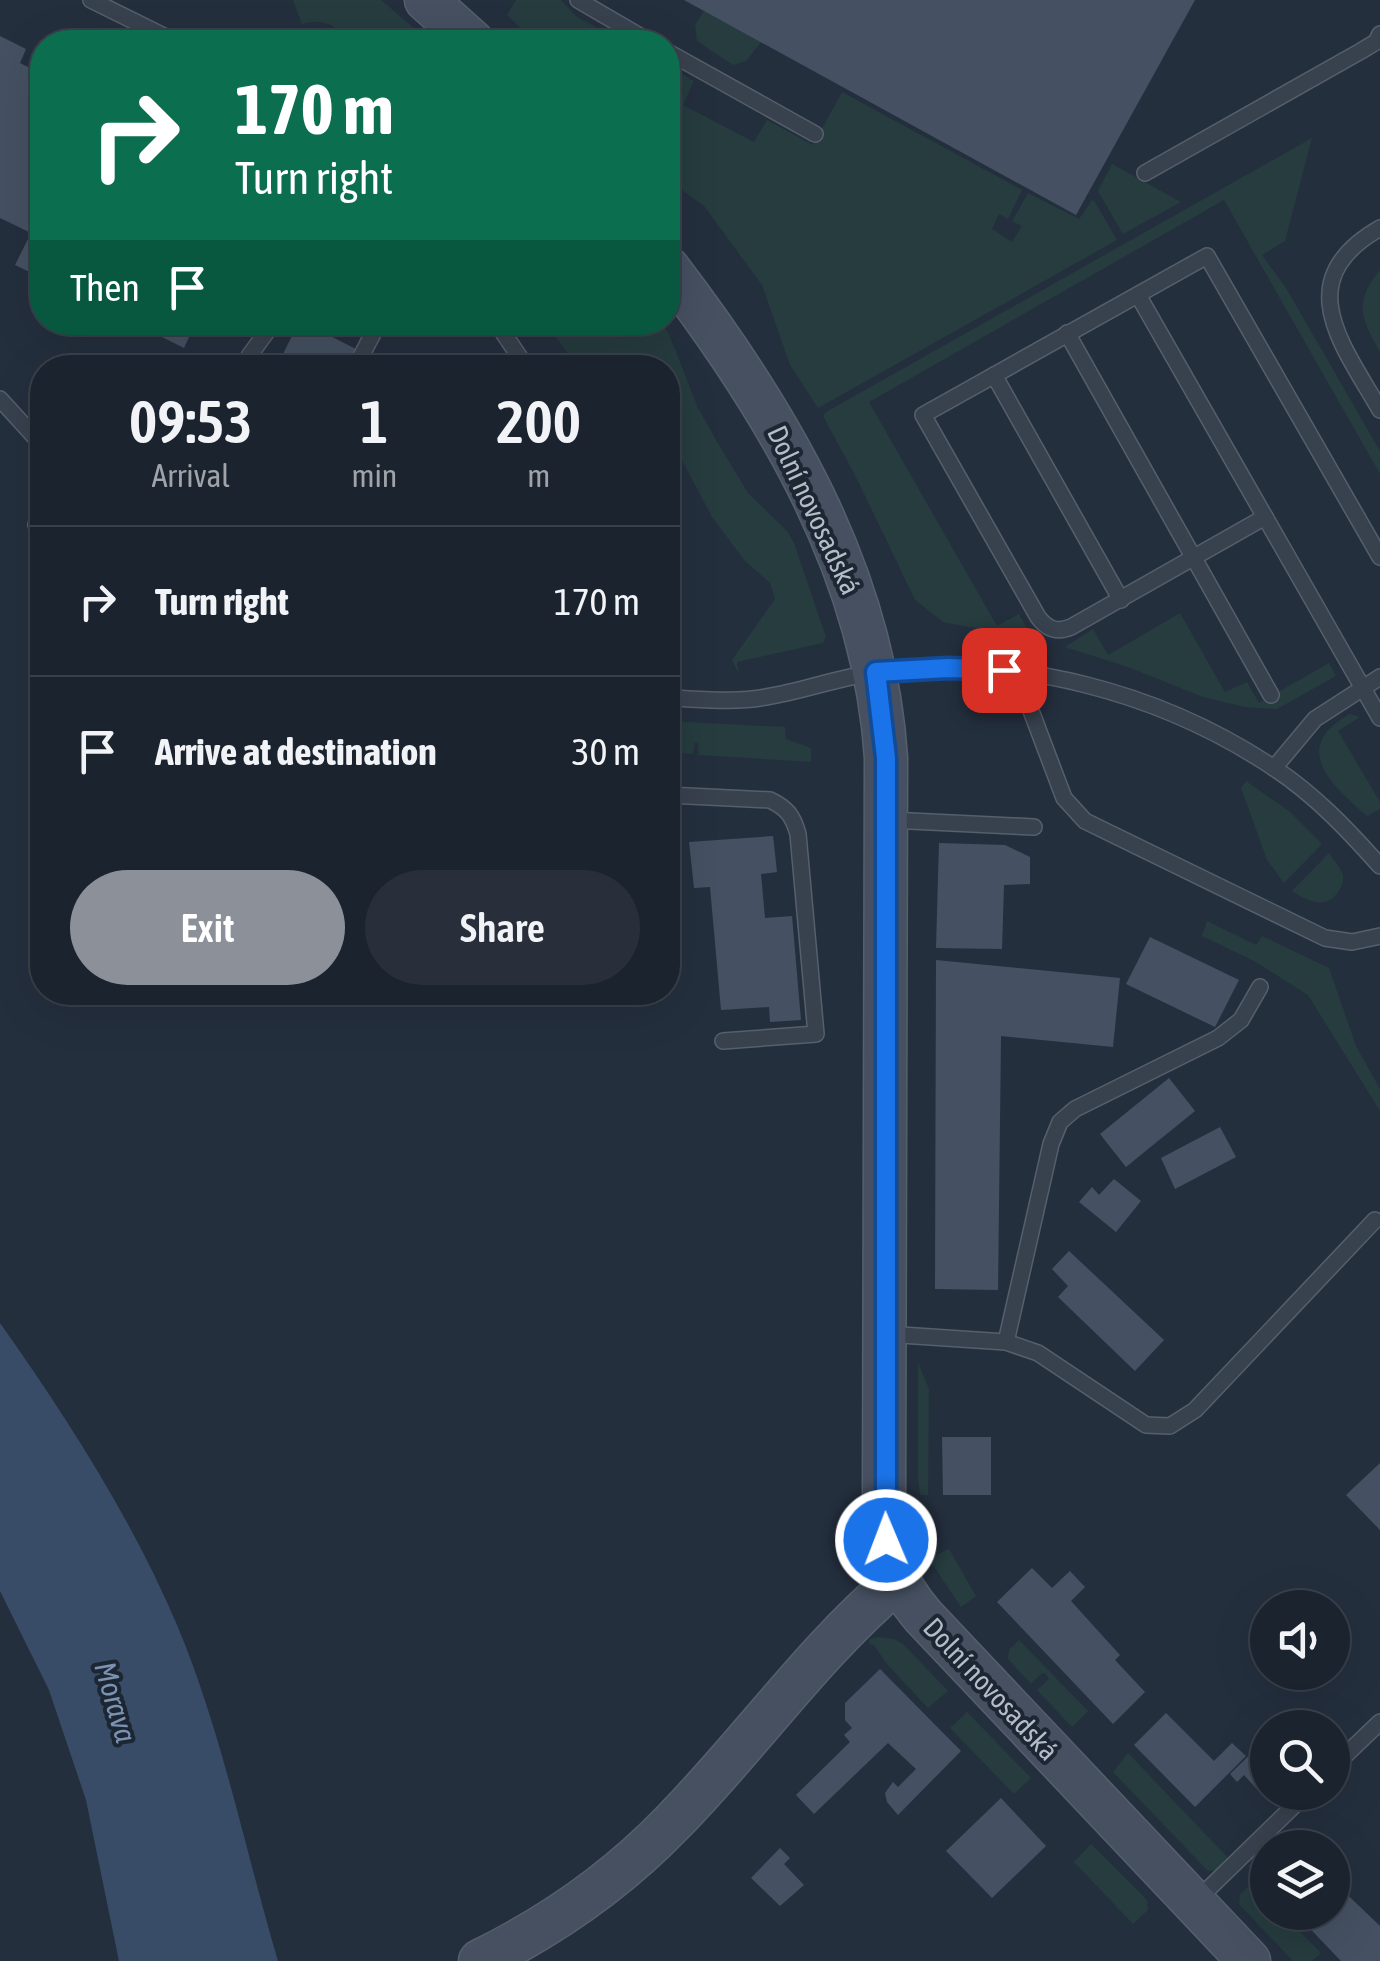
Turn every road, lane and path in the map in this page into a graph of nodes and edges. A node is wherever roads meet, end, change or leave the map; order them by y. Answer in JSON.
{"nodes":[{"id":1,"x":91,"y":0,"type":"edge"},
{"id":2,"x":426,"y":0,"type":"edge"},
{"id":3,"x":578,"y":0,"type":"edge"},
{"id":4,"x":152,"y":30,"type":"edge"},
{"id":5,"x":460,"y":30,"type":"edge"},
{"id":6,"x":629,"y":30,"type":"edge"},
{"id":7,"x":1380,"y":34,"type":"edge"},
{"id":8,"x":680,"y":59,"type":"edge"},
{"id":9,"x":814,"y":134,"type":"dead end"},
{"id":10,"x":1146,"y":173,"type":"dead end"},
{"id":11,"x":1380,"y":228,"type":"edge"},
{"id":12,"x":680,"y":284,"type":"edge"},
{"id":13,"x":1138,"y":294,"type":"junction"},
{"id":14,"x":1067,"y":333,"type":"junction"},
{"id":15,"x":994,"y":375,"type":"junction"},
{"id":16,"x":0,"y":399,"type":"edge"},
{"id":17,"x":1380,"y":410,"type":"edge"},
{"id":18,"x":30,"y":432,"type":"edge"},
{"id":19,"x":1265,"y":517,"type":"junction"},
{"id":20,"x":1196,"y":557,"type":"junction"},
{"id":21,"x":1380,"y":557,"type":"edge"},
{"id":22,"x":1122,"y":600,"type":"junction"},
{"id":23,"x":1016,"y":671,"type":"junction"},
{"id":24,"x":876,"y":672,"type":"junction"},
{"id":25,"x":1380,"y":676,"type":"edge"},
{"id":26,"x":1362,"y":686,"type":"junction"},
{"id":27,"x":1271,"y":695,"type":"dead end"},
{"id":28,"x":680,"y":698,"type":"edge"},
{"id":29,"x":1380,"y":718,"type":"edge"},
{"id":30,"x":1274,"y":768,"type":"junction"},
{"id":31,"x":680,"y":796,"type":"edge"},
{"id":32,"x":886,"y":820,"type":"junction"},
{"id":33,"x":1034,"y":827,"type":"dead end"},
{"id":34,"x":1380,"y":866,"type":"edge"},
{"id":35,"x":1380,"y":936,"type":"edge"},
{"id":36,"x":1260,"y":987,"type":"dead end"},
{"id":37,"x":723,"y":1041,"type":"dead end"},
{"id":38,"x":1374,"y":1220,"type":"dead end"},
{"id":39,"x":886,"y":1334,"type":"junction"},
{"id":40,"x":1006,"y":1342,"type":"junction"},
{"id":41,"x":897,"y":1581,"type":"junction"},
{"id":42,"x":1380,"y":1722,"type":"edge"},
{"id":43,"x":1350,"y":1751,"type":"edge"},
{"id":44,"x":1290,"y":1810,"type":"edge"},
{"id":45,"x":1194,"y":1904,"type":"junction"},
{"id":46,"x":480,"y":1961,"type":"edge"},
{"id":47,"x":1249,"y":1961,"type":"edge"}],
"edges":[{"from":1,"to":4,"type":"lane"},
{"from":2,"to":5,"type":"main road"},
{"from":3,"to":6,"type":"lane"},
{"from":7,"to":10,"type":"lane"},
{"from":8,"to":9,"type":"lane"},
{"from":11,"to":17,"type":"lane"},
{"from":12,"to":24,"type":"main road","name":"Dolní novosadská"},
{"from":13,"to":14,"type":"lane"},
{"from":13,"to":19,"type":"lane"},
{"from":13,"to":21,"type":"lane"},
{"from":14,"to":15,"type":"lane"},
{"from":14,"to":20,"type":"lane"},
{"from":15,"to":22,"type":"lane"},
{"from":15,"to":22,"type":"lane"},
{"from":16,"to":18,"type":"lane"},
{"from":19,"to":20,"type":"lane"},
{"from":19,"to":26,"type":"lane"},
{"from":20,"to":22,"type":"lane"},
{"from":20,"to":27,"type":"lane"},
{"from":23,"to":24,"type":"lane"},
{"from":23,"to":30,"type":"lane"},
{"from":23,"to":35,"type":"lane"},
{"from":24,"to":28,"type":"lane"},
{"from":24,"to":32,"type":"main road","name":"Dolní novosadská"},
{"from":25,"to":26,"type":"lane"},
{"from":26,"to":29,"type":"lane"},
{"from":26,"to":30,"type":"lane"},
{"from":30,"to":34,"type":"lane"},
{"from":31,"to":37,"type":"lane"},
{"from":32,"to":33,"type":"lane"},
{"from":32,"to":39,"type":"main road","name":"Dolní novosadská"},
{"from":36,"to":40,"type":"lane"},
{"from":38,"to":40,"type":"lane"},
{"from":39,"to":40,"type":"lane"},
{"from":39,"to":41,"type":"main road","name":"Dolní novosadská"},
{"from":41,"to":45,"type":"main road","name":"Dolní novosadská"},
{"from":41,"to":46,"type":"main road"},
{"from":42,"to":43,"type":"lane"},
{"from":44,"to":45,"type":"lane"},
{"from":45,"to":47,"type":"main road","name":"Dolní novosadská"}]}
